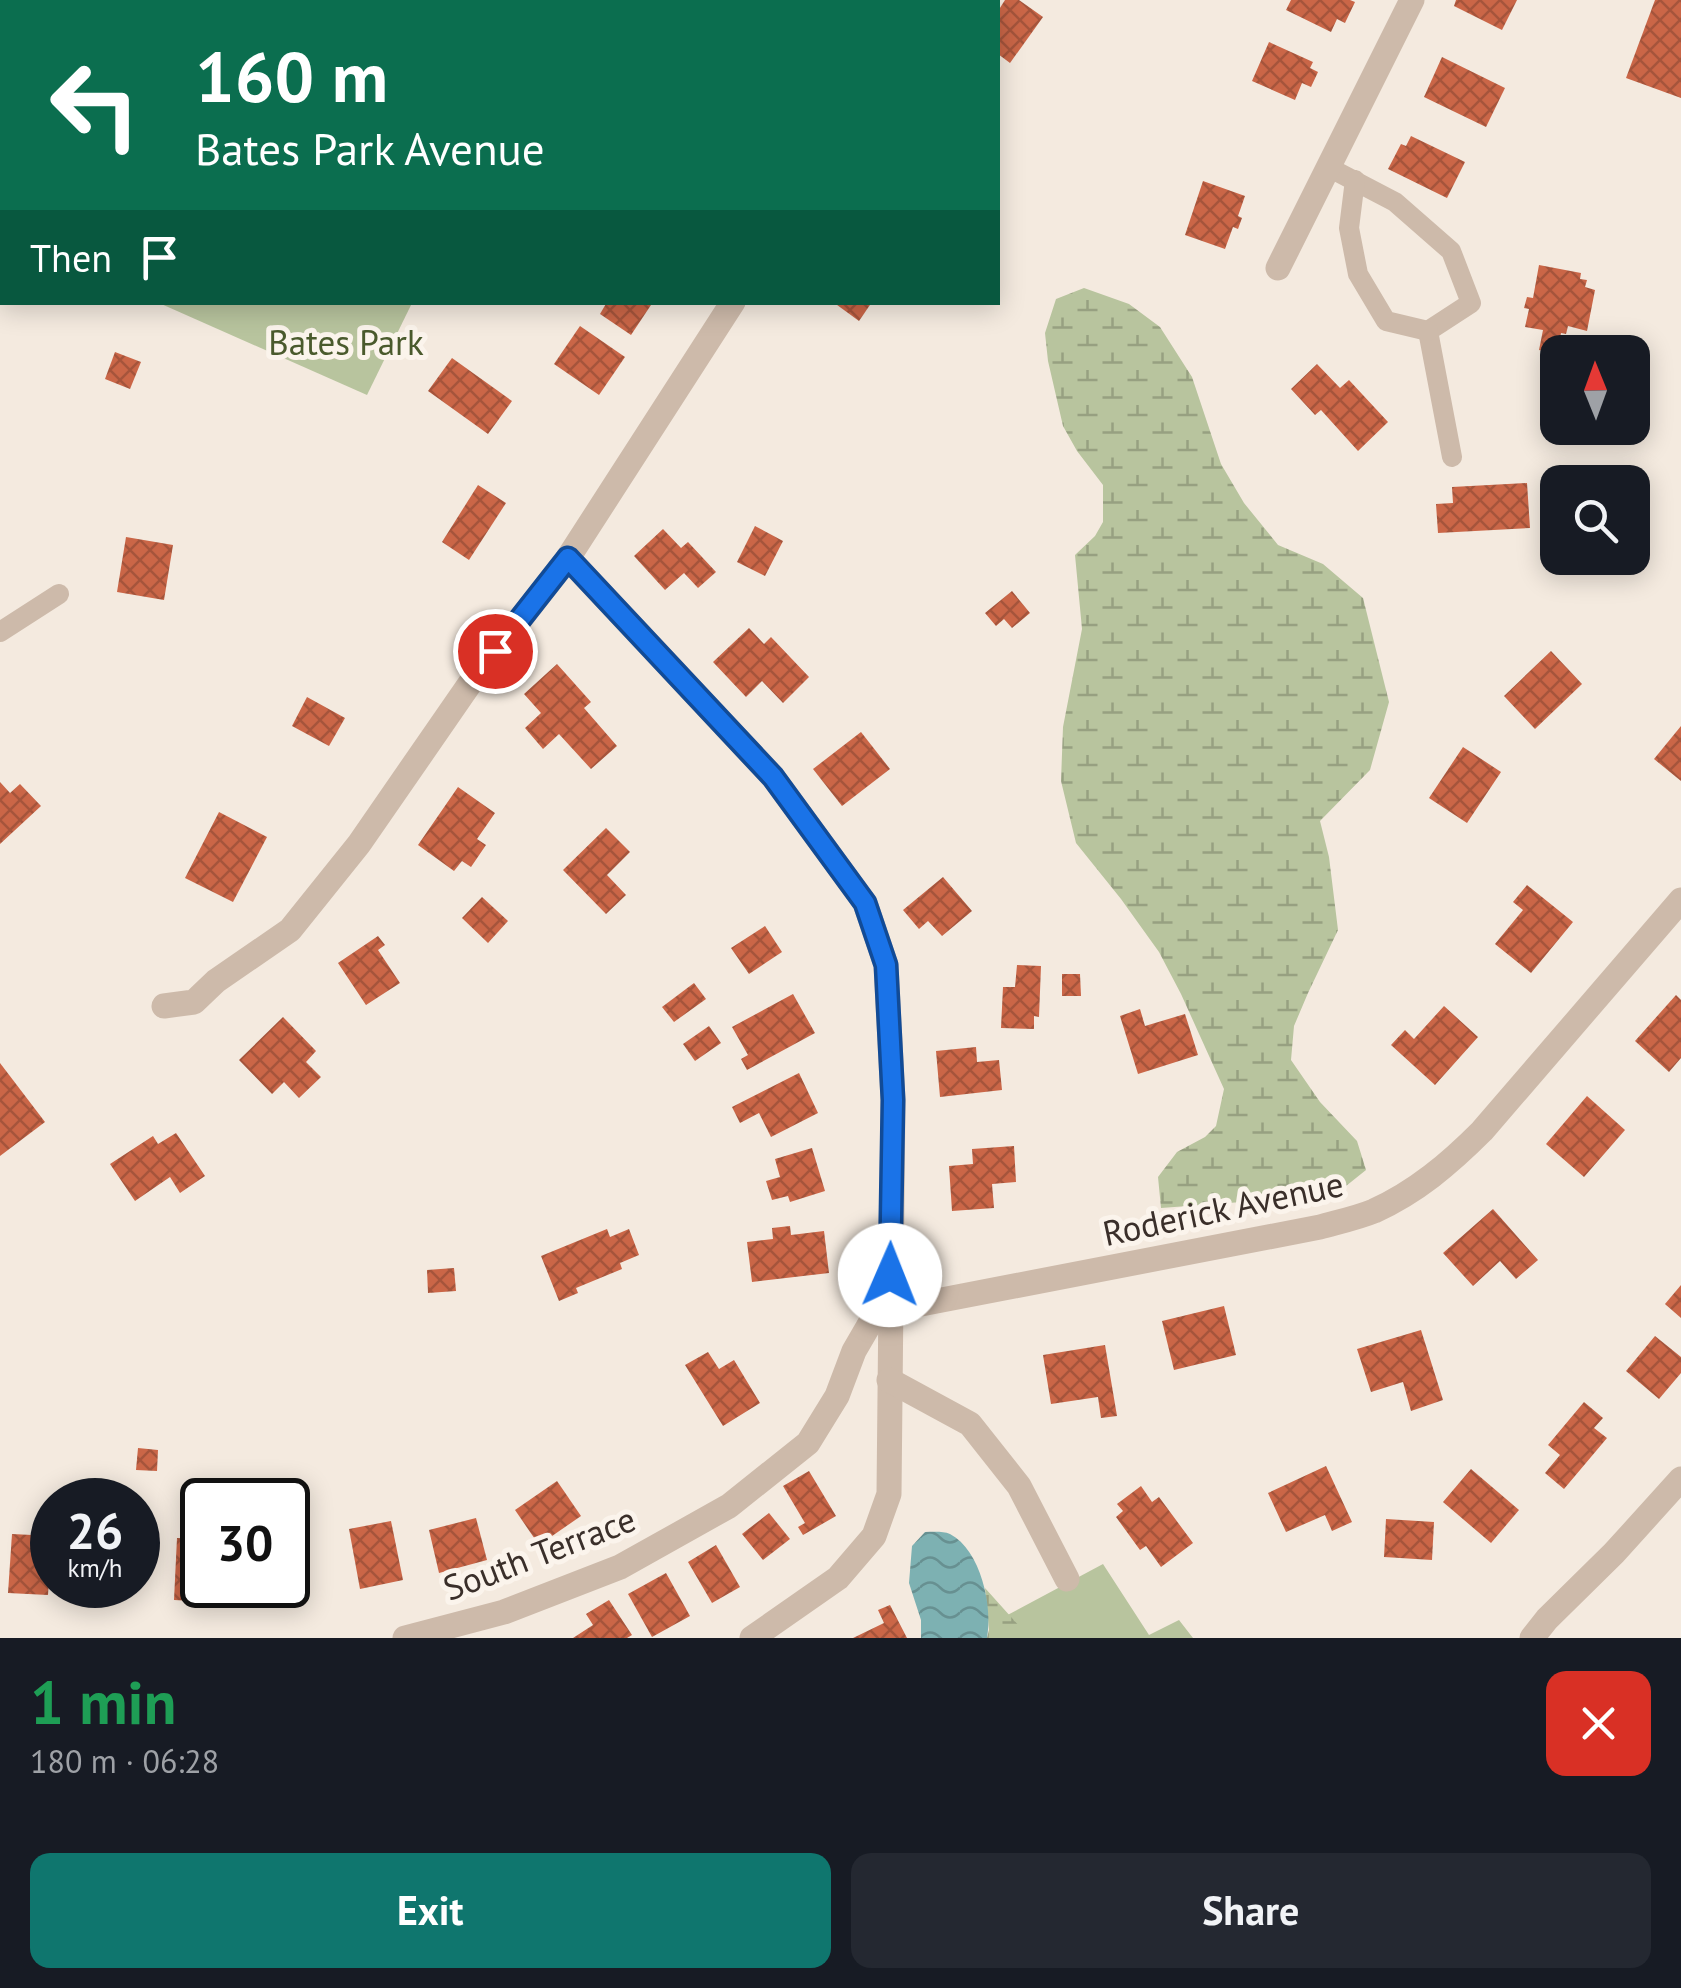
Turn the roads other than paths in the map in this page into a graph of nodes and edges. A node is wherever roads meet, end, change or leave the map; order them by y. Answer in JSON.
{"nodes":[{"id":1,"x":1412,"y":0,"type":"edge"},
{"id":2,"x":1328,"y":167,"type":"junction"},
{"id":3,"x":1355,"y":180,"type":"junction"},
{"id":4,"x":1278,"y":268,"type":"dead end"},
{"id":5,"x":731,"y":305,"type":"edge"},
{"id":6,"x":1428,"y":331,"type":"junction"},
{"id":7,"x":1452,"y":457,"type":"dead end"},
{"id":8,"x":568,"y":558,"type":"junction"},
{"id":9,"x":60,"y":594,"type":"dead end"},
{"id":10,"x":0,"y":632,"type":"edge"},
{"id":11,"x":1681,"y":900,"type":"edge"},
{"id":12,"x":164,"y":1006,"type":"dead end"},
{"id":13,"x":890,"y":1310,"type":"junction"},
{"id":14,"x":889,"y":1380,"type":"junction"},
{"id":15,"x":1681,"y":1479,"type":"edge"},
{"id":16,"x":1067,"y":1579,"type":"dead end"},
{"id":17,"x":405,"y":1638,"type":"edge"},
{"id":18,"x":752,"y":1638,"type":"edge"},
{"id":19,"x":1532,"y":1638,"type":"edge"}],
"edges":[{"from":1,"to":2,"type":"street"},
{"from":2,"to":3,"type":"lane"},
{"from":2,"to":4,"type":"street"},
{"from":3,"to":6,"type":"lane"},
{"from":3,"to":6,"type":"lane"},
{"from":5,"to":8,"type":"street"},
{"from":6,"to":7,"type":"lane"},
{"from":8,"to":12,"type":"street"},
{"from":8,"to":13,"type":"street"},
{"from":9,"to":10,"type":"lane"},
{"from":11,"to":13,"type":"street","name":"Roderick Avenue"},
{"from":13,"to":14,"type":"street"},
{"from":13,"to":17,"type":"street","name":"South Terrace"},
{"from":14,"to":16,"type":"street"},
{"from":14,"to":18,"type":"street"},
{"from":15,"to":19,"type":"street"}]}
